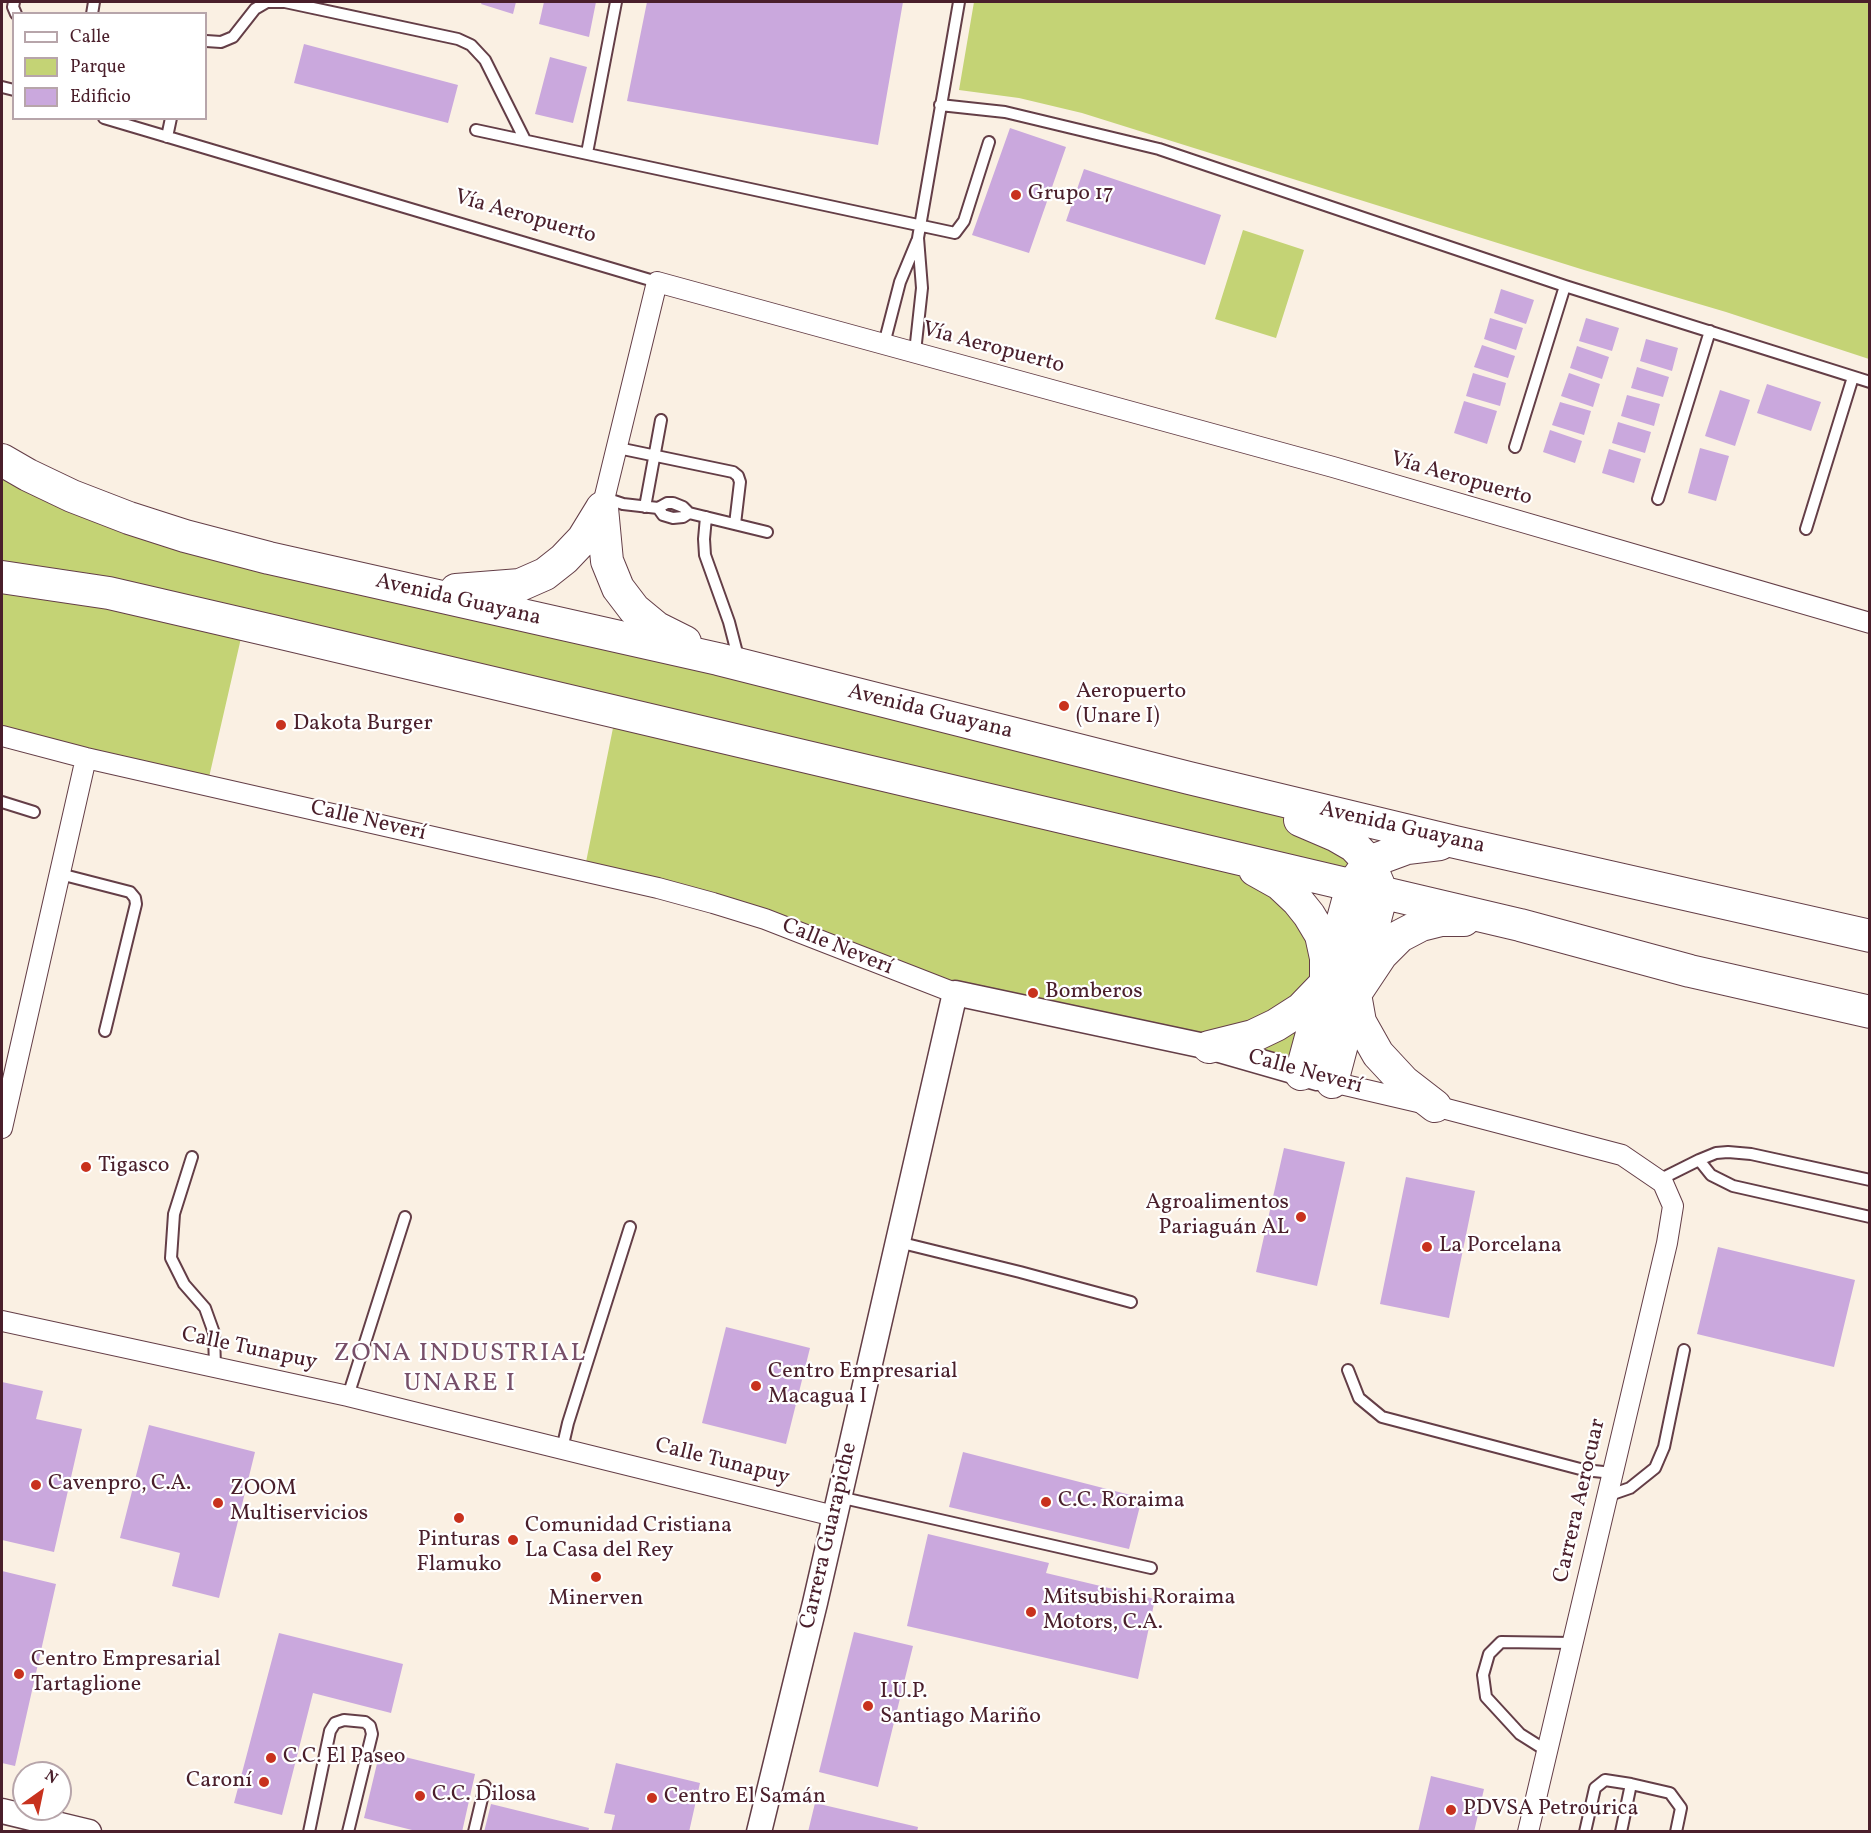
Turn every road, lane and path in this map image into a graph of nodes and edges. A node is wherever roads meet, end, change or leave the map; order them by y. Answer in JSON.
{"nodes":[{"id":1,"x":616,"y":2,"type":"edge"},
{"id":2,"x":959,"y":2,"type":"edge"},
{"id":3,"x":207,"y":41,"type":"edge"},
{"id":4,"x":940,"y":105,"type":"junction"},
{"id":5,"x":111,"y":120,"type":"edge"},
{"id":6,"x":171,"y":120,"type":"edge"},
{"id":7,"x":476,"y":130,"type":"dead end"},
{"id":8,"x":167,"y":137,"type":"junction"},
{"id":9,"x":525,"y":140,"type":"junction"},
{"id":10,"x":989,"y":142,"type":"dead end"},
{"id":11,"x":587,"y":153,"type":"junction"},
{"id":12,"x":920,"y":225,"type":"junction"},
{"id":13,"x":918,"y":238,"type":"junction"},
{"id":14,"x":657,"y":282,"type":"junction"},
{"id":15,"x":1565,"y":286,"type":"junction"},
{"id":16,"x":1710,"y":332,"type":"junction"},
{"id":17,"x":884,"y":344,"type":"junction"},
{"id":18,"x":915,"y":352,"type":"junction"},
{"id":19,"x":1853,"y":377,"type":"junction"},
{"id":20,"x":1869,"y":382,"type":"edge"},
{"id":21,"x":661,"y":420,"type":"dead end"},
{"id":22,"x":1515,"y":447,"type":"dead end"},
{"id":23,"x":618,"y":448,"type":"junction"},
{"id":24,"x":653,"y":456,"type":"junction"},
{"id":25,"x":2,"y":460,"type":"edge"},
{"id":26,"x":1658,"y":499,"type":"dead end"},
{"id":27,"x":604,"y":503,"type":"junction"},
{"id":28,"x":645,"y":507,"type":"junction"},
{"id":29,"x":706,"y":517,"type":"junction"},
{"id":30,"x":735,"y":524,"type":"junction"},
{"id":31,"x":1806,"y":529,"type":"dead end"},
{"id":32,"x":767,"y":532,"type":"dead end"},
{"id":33,"x":2,"y":577,"type":"edge"},
{"id":34,"x":416,"y":592,"type":"junction"},
{"id":35,"x":1869,"y":623,"type":"edge"},
{"id":36,"x":727,"y":662,"type":"junction"},
{"id":37,"x":2,"y":736,"type":"edge"},
{"id":38,"x":86,"y":758,"type":"junction"},
{"id":39,"x":1189,"y":778,"type":"junction"},
{"id":40,"x":2,"y":802,"type":"edge"},
{"id":41,"x":34,"y":812,"type":"dead end"},
{"id":42,"x":1455,"y":842,"type":"junction"},
{"id":43,"x":1221,"y":855,"type":"junction"},
{"id":44,"x":60,"y":874,"type":"junction"},
{"id":45,"x":1361,"y":874,"type":"junction"},
{"id":46,"x":1382,"y":893,"type":"junction"},
{"id":47,"x":1520,"y":925,"type":"junction"},
{"id":48,"x":1869,"y":936,"type":"edge"},
{"id":49,"x":1326,"y":983,"type":"junction"},
{"id":50,"x":955,"y":993,"type":"junction"},
{"id":51,"x":1355,"y":994,"type":"junction"},
{"id":52,"x":1869,"y":1012,"type":"edge"},
{"id":53,"x":105,"y":1031,"type":"dead end"},
{"id":54,"x":1209,"y":1047,"type":"junction"},
{"id":55,"x":1301,"y":1074,"type":"junction"},
{"id":56,"x":1332,"y":1082,"type":"junction"},
{"id":57,"x":1435,"y":1106,"type":"junction"},
{"id":58,"x":2,"y":1128,"type":"edge"},
{"id":59,"x":192,"y":1157,"type":"dead end"},
{"id":60,"x":1698,"y":1160,"type":"junction"},
{"id":61,"x":1869,"y":1180,"type":"edge"},
{"id":62,"x":1661,"y":1182,"type":"junction"},
{"id":63,"x":405,"y":1217,"type":"dead end"},
{"id":64,"x":1869,"y":1217,"type":"edge"},
{"id":65,"x":630,"y":1227,"type":"dead end"},
{"id":66,"x":898,"y":1242,"type":"junction"},
{"id":67,"x":1131,"y":1302,"type":"dead end"},
{"id":68,"x":2,"y":1321,"type":"edge"},
{"id":69,"x":1684,"y":1350,"type":"dead end"},
{"id":70,"x":215,"y":1367,"type":"junction"},
{"id":71,"x":1348,"y":1370,"type":"dead end"},
{"id":72,"x":348,"y":1396,"type":"junction"},
{"id":73,"x":562,"y":1449,"type":"junction"},
{"id":74,"x":1613,"y":1473,"type":"junction"},
{"id":75,"x":1607,"y":1496,"type":"junction"},
{"id":76,"x":837,"y":1506,"type":"junction"},
{"id":77,"x":1150,"y":1568,"type":"dead end"},
{"id":78,"x":1572,"y":1643,"type":"junction"},
{"id":79,"x":1547,"y":1750,"type":"junction"},
{"id":80,"x":1631,"y":1784,"type":"junction"},
{"id":81,"x":485,"y":1786,"type":"dead end"},
{"id":82,"x":2,"y":1811,"type":"edge"},
{"id":83,"x":89,"y":1832,"type":"edge"},
{"id":84,"x":309,"y":1832,"type":"edge"},
{"id":85,"x":348,"y":1832,"type":"edge"},
{"id":86,"x":474,"y":1832,"type":"edge"},
{"id":87,"x":759,"y":1832,"type":"edge"},
{"id":88,"x":1528,"y":1832,"type":"edge"},
{"id":89,"x":1585,"y":1832,"type":"edge"},
{"id":90,"x":1621,"y":1832,"type":"edge"},
{"id":91,"x":1676,"y":1832,"type":"edge"}],
"edges":[{"from":1,"to":11,"type":"lane"},
{"from":2,"to":4,"type":"lane"},
{"from":3,"to":9,"type":"lane"},
{"from":4,"to":12,"type":"lane"},
{"from":4,"to":15,"type":"lane"},
{"from":5,"to":8,"type":"lane","name":"Vía Aeropuerto"},
{"from":6,"to":8,"type":"lane"},
{"from":7,"to":9,"type":"lane"},
{"from":8,"to":14,"type":"lane","name":"Vía Aeropuerto"},
{"from":9,"to":11,"type":"lane"},
{"from":10,"to":12,"type":"lane"},
{"from":11,"to":12,"type":"lane"},
{"from":12,"to":13,"type":"lane"},
{"from":13,"to":17,"type":"lane"},
{"from":13,"to":18,"type":"lane"},
{"from":14,"to":17,"type":"street","name":"Vía Aeropuerto"},
{"from":14,"to":23,"type":"street"},
{"from":15,"to":16,"type":"lane"},
{"from":15,"to":22,"type":"lane"},
{"from":16,"to":19,"type":"lane"},
{"from":16,"to":26,"type":"lane"},
{"from":17,"to":18,"type":"street","name":"Vía Aeropuerto"},
{"from":18,"to":35,"type":"street","name":"Vía Aeropuerto"},
{"from":19,"to":20,"type":"lane"},
{"from":19,"to":31,"type":"lane"},
{"from":21,"to":24,"type":"lane"},
{"from":23,"to":24,"type":"lane"},
{"from":23,"to":27,"type":"street"},
{"from":24,"to":28,"type":"lane"},
{"from":24,"to":30,"type":"lane"},
{"from":25,"to":34,"type":"main road","name":"Avenida Guayana"},
{"from":27,"to":28,"type":"lane"},
{"from":27,"to":34,"type":"main road"},
{"from":27,"to":36,"type":"main road"},
{"from":28,"to":29,"type":"lane"},
{"from":29,"to":30,"type":"lane"},
{"from":29,"to":36,"type":"lane"},
{"from":30,"to":32,"type":"lane"},
{"from":33,"to":43,"type":"main road"},
{"from":34,"to":36,"type":"main road","name":"Avenida Guayana"},
{"from":36,"to":39,"type":"main road","name":"Avenida Guayana"},
{"from":37,"to":38,"type":"street","name":"Calle Neverí"},
{"from":38,"to":44,"type":"street"},
{"from":38,"to":50,"type":"street","name":"Calle Neverí"},
{"from":39,"to":42,"type":"main road","name":"Avenida Guayana"},
{"from":39,"to":45,"type":"main road"},
{"from":40,"to":41,"type":"lane"},
{"from":42,"to":45,"type":"main road"},
{"from":42,"to":48,"type":"main road","name":"Avenida Guayana"},
{"from":43,"to":45,"type":"main road"},
{"from":43,"to":49,"type":"main road"},
{"from":44,"to":53,"type":"lane"},
{"from":44,"to":58,"type":"street"},
{"from":45,"to":46,"type":"main road"},
{"from":45,"to":49,"type":"main road"},
{"from":46,"to":47,"type":"main road"},
{"from":46,"to":51,"type":"main road"},
{"from":47,"to":51,"type":"main road"},
{"from":47,"to":52,"type":"main road"},
{"from":49,"to":54,"type":"main road"},
{"from":49,"to":55,"type":"main road"},
{"from":50,"to":54,"type":"street","name":"Calle Neverí"},
{"from":50,"to":66,"type":"street","name":"Carrera Guarapiche"},
{"from":51,"to":56,"type":"main road"},
{"from":51,"to":57,"type":"main road"},
{"from":54,"to":55,"type":"street","name":"Calle Neverí"},
{"from":55,"to":56,"type":"street","name":"Calle Neverí"},
{"from":56,"to":57,"type":"street","name":"Calle Neverí"},
{"from":57,"to":62,"type":"street","name":"Calle Neverí"},
{"from":59,"to":70,"type":"lane"},
{"from":60,"to":61,"type":"lane"},
{"from":60,"to":62,"type":"lane"},
{"from":60,"to":64,"type":"lane"},
{"from":62,"to":74,"type":"street","name":"Carrera Aerocuar"},
{"from":63,"to":72,"type":"lane"},
{"from":65,"to":73,"type":"lane"},
{"from":66,"to":67,"type":"lane"},
{"from":66,"to":76,"type":"street","name":"Carrera Guarapiche"},
{"from":68,"to":70,"type":"street","name":"Calle Tunapuy"},
{"from":69,"to":75,"type":"lane"},
{"from":70,"to":72,"type":"street","name":"Calle Tunapuy"},
{"from":71,"to":74,"type":"lane"},
{"from":72,"to":73,"type":"street","name":"Calle Tunapuy"},
{"from":73,"to":76,"type":"street","name":"Calle Tunapuy"},
{"from":74,"to":75,"type":"street","name":"Carrera Aerocuar"},
{"from":75,"to":78,"type":"street","name":"Carrera Aerocuar"},
{"from":76,"to":77,"type":"lane"},
{"from":76,"to":87,"type":"street","name":"Carrera Guarapiche"},
{"from":78,"to":79,"type":"street","name":"Carrera Aerocuar"},
{"from":78,"to":79,"type":"lane"},
{"from":79,"to":88,"type":"street","name":"Carrera Aerocuar"},
{"from":80,"to":89,"type":"lane"},
{"from":80,"to":90,"type":"lane"},
{"from":80,"to":91,"type":"lane"},
{"from":81,"to":86,"type":"lane"},
{"from":82,"to":83,"type":"street"},
{"from":84,"to":85,"type":"lane"}]}
